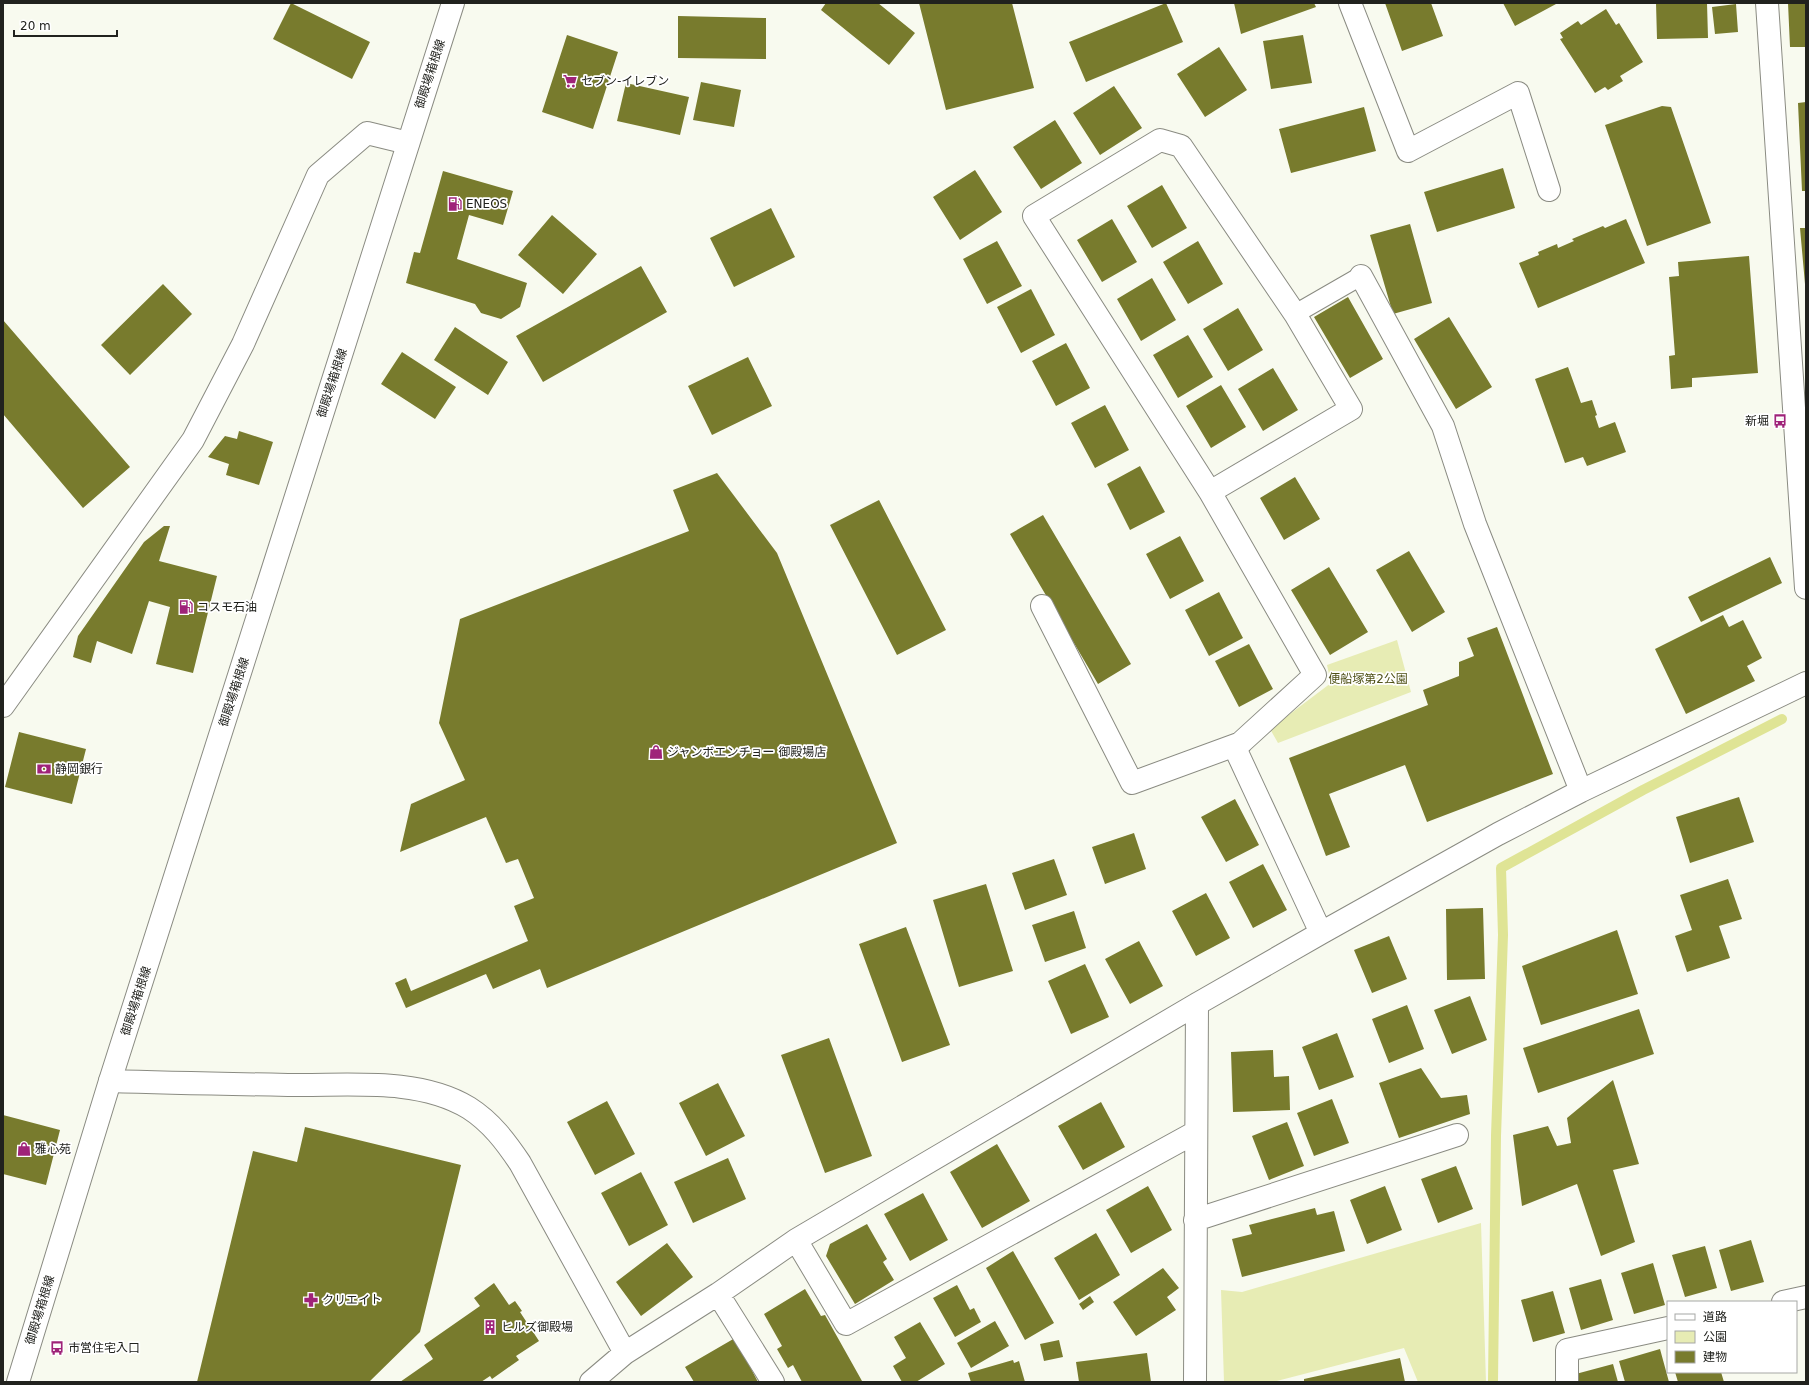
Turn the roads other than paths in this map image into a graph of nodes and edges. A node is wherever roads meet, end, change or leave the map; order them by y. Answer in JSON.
{"nodes":[{"id":1,"x":453,"y":3,"type":"edge"},
{"id":2,"x":1350,"y":3,"type":"edge"},
{"id":3,"x":1767,"y":3,"type":"edge"},
{"id":4,"x":408,"y":143,"type":"junction"},
{"id":5,"x":1549,"y":190,"type":"dead end"},
{"id":6,"x":1361,"y":276,"type":"joint"},
{"id":7,"x":1295,"y":314,"type":"junction"},
{"id":8,"x":1210,"y":492,"type":"junction"},
{"id":9,"x":1806,"y":588,"type":"edge"},
{"id":10,"x":1042,"y":606,"type":"dead end"},
{"id":11,"x":1806,"y":683,"type":"edge"},
{"id":12,"x":3,"y":706,"type":"edge"},
{"id":13,"x":1241,"y":743,"type":"junction"},
{"id":14,"x":1581,"y":791,"type":"junction"},
{"id":15,"x":1321,"y":932,"type":"junction"},
{"id":16,"x":1197,"y":1004,"type":"junction"},
{"id":17,"x":110,"y":1081,"type":"junction"},
{"id":18,"x":1196,"y":1132,"type":"junction"},
{"id":19,"x":1456,"y":1135,"type":"dead end"},
{"id":20,"x":1195,"y":1220,"type":"junction"},
{"id":21,"x":796,"y":1240,"type":"junction"},
{"id":22,"x":718,"y":1294,"type":"junction"},
{"id":23,"x":1806,"y":1297,"type":"edge"},
{"id":24,"x":1788,"y":1301,"type":"edge"},
{"id":25,"x":1667,"y":1328,"type":"edge"},
{"id":26,"x":626,"y":1353,"type":"junction"},
{"id":27,"x":18,"y":1382,"type":"edge"},
{"id":28,"x":591,"y":1382,"type":"edge"},
{"id":29,"x":773,"y":1382,"type":"edge"},
{"id":30,"x":1195,"y":1382,"type":"edge"},
{"id":31,"x":1567,"y":1382,"type":"edge"}],
"edges":[{"from":1,"to":4,"type":"street","name":"御殿場箱根線"},
{"from":2,"to":5,"type":"street"},
{"from":3,"to":9,"type":"street"},
{"from":4,"to":12,"type":"street"},
{"from":4,"to":17,"type":"street","name":"御殿場箱根線"},
{"from":6,"to":7,"type":"lane"},
{"from":6,"to":14,"type":"street"},
{"from":7,"to":8,"type":"street"},
{"from":7,"to":8,"type":"street"},
{"from":8,"to":13,"type":"street"},
{"from":10,"to":13,"type":"street"},
{"from":11,"to":14,"type":"street"},
{"from":13,"to":15,"type":"street"},
{"from":14,"to":15,"type":"street"},
{"from":15,"to":16,"type":"street"},
{"from":16,"to":18,"type":"street"},
{"from":16,"to":21,"type":"street"},
{"from":17,"to":26,"type":"street"},
{"from":17,"to":27,"type":"street","name":"御殿場箱根線"},
{"from":18,"to":20,"type":"street"},
{"from":18,"to":21,"type":"street"},
{"from":19,"to":20,"type":"street"},
{"from":20,"to":30,"type":"street"},
{"from":21,"to":22,"type":"street"},
{"from":22,"to":26,"type":"street"},
{"from":22,"to":29,"type":"street"},
{"from":23,"to":24,"type":"street"},
{"from":25,"to":31,"type":"street"},
{"from":26,"to":28,"type":"street"}]}
